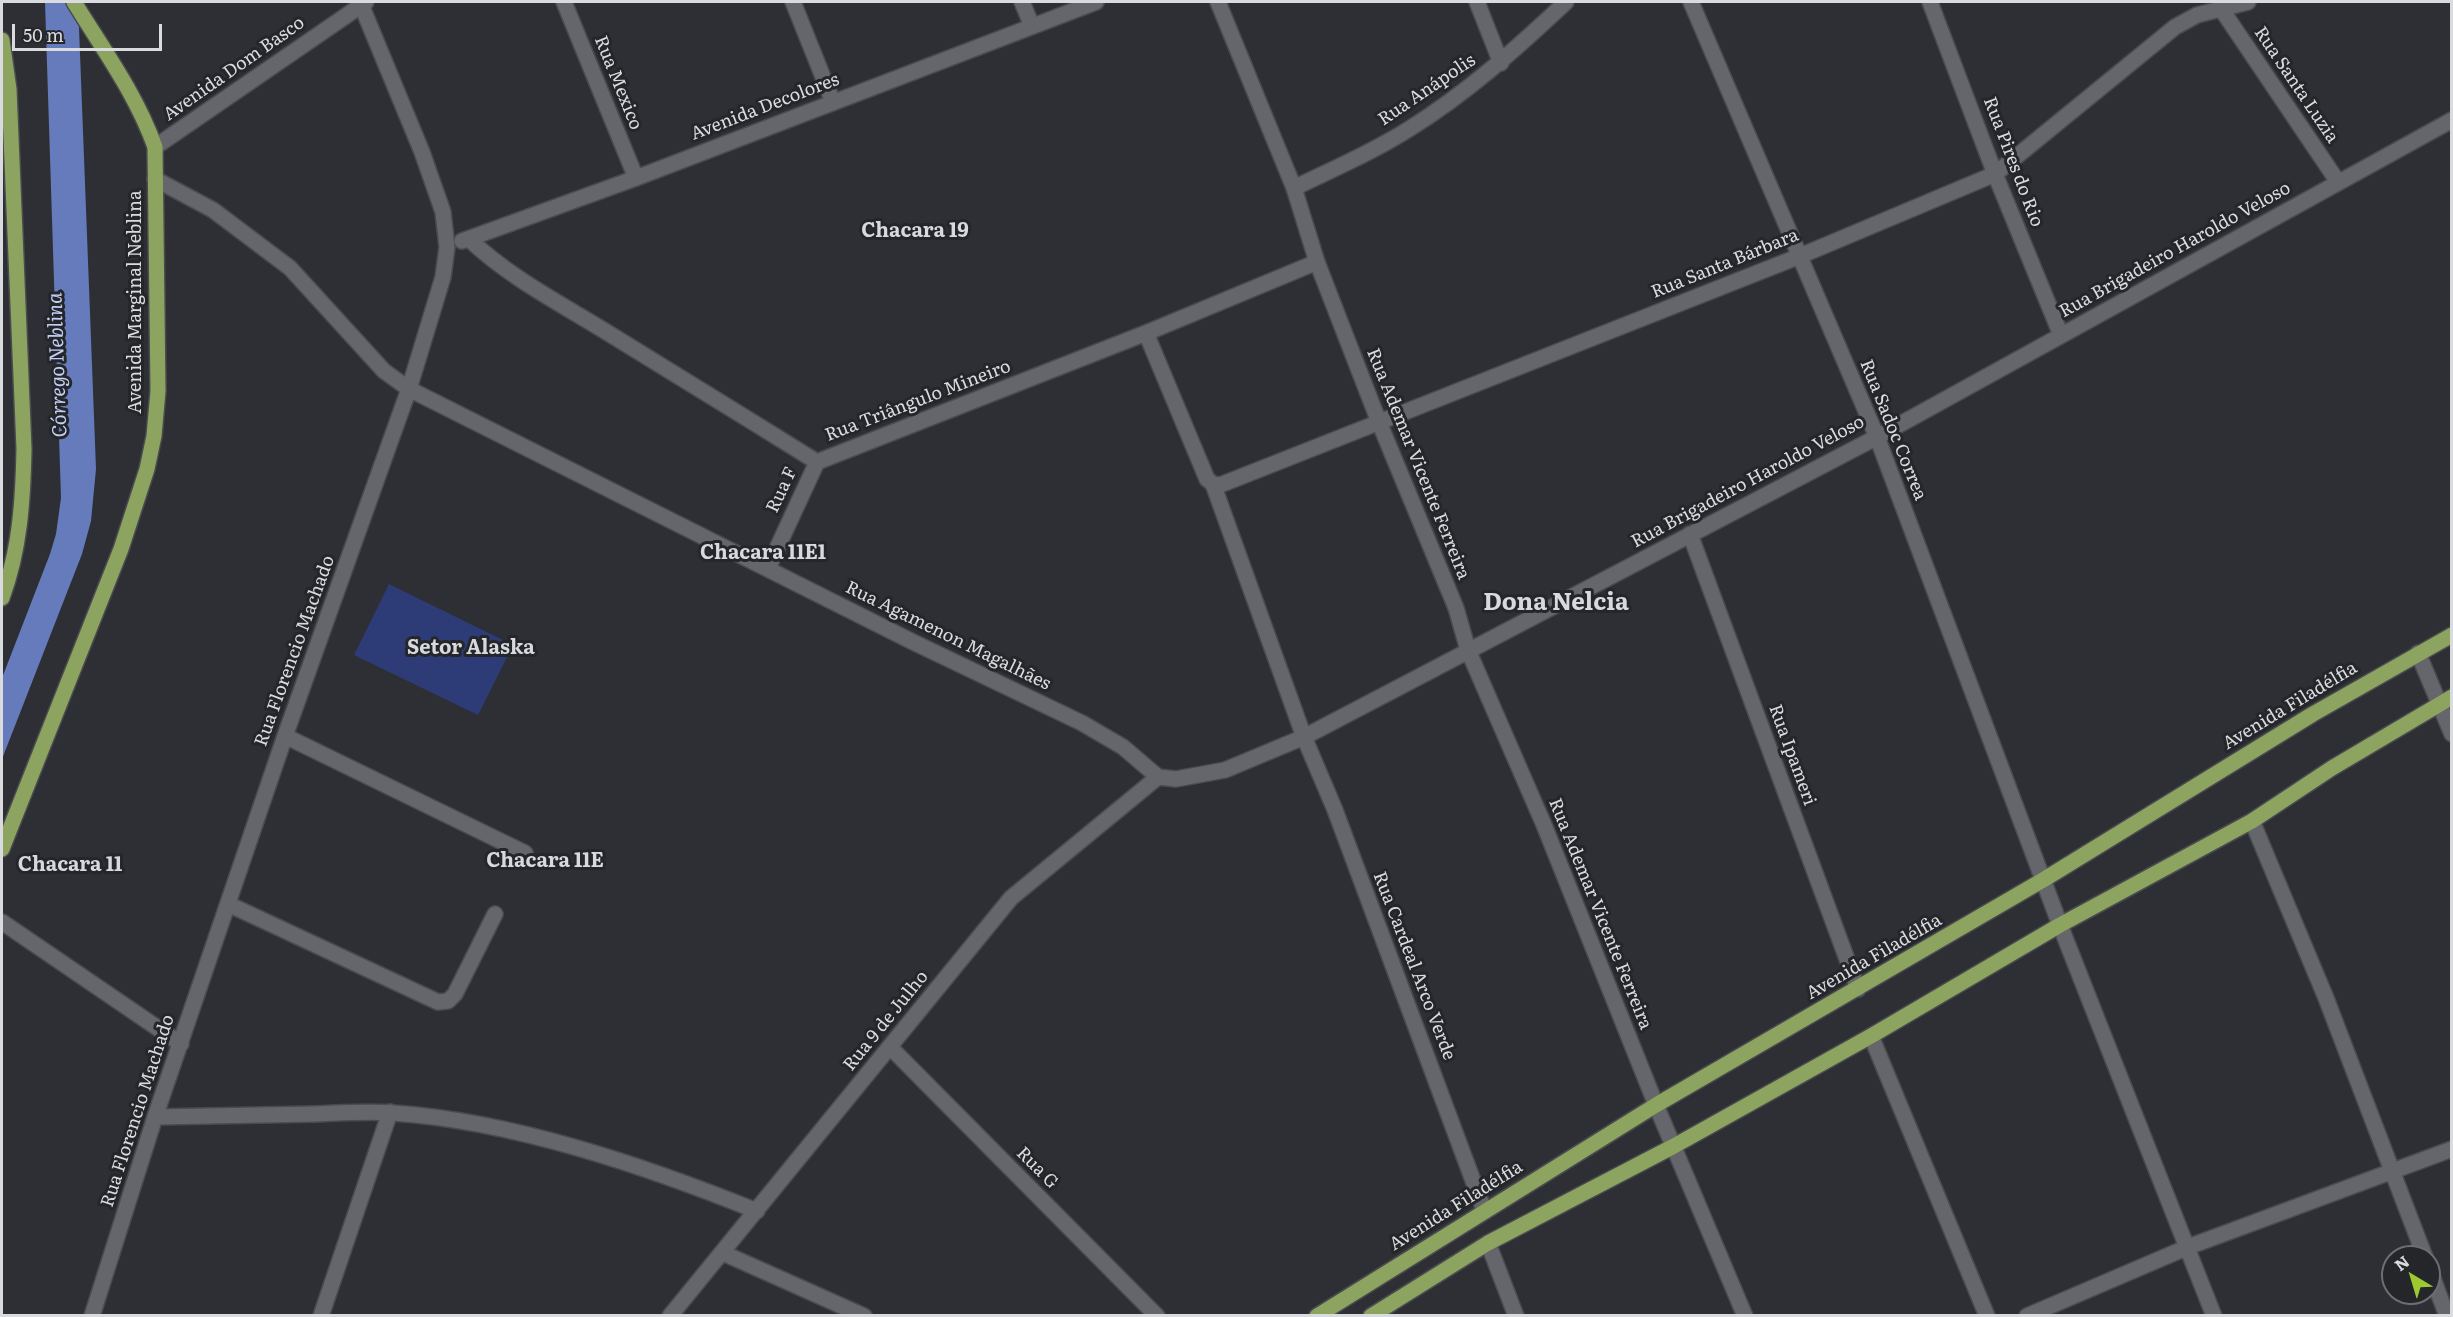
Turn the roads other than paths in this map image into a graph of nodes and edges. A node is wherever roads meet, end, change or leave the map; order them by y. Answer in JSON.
{"nodes":[{"id":1,"x":74,"y":2,"type":"edge"},
{"id":2,"x":564,"y":2,"type":"edge"},
{"id":3,"x":793,"y":2,"type":"edge"},
{"id":4,"x":1022,"y":2,"type":"edge"},
{"id":5,"x":1096,"y":2,"type":"edge"},
{"id":6,"x":1218,"y":2,"type":"edge"},
{"id":7,"x":1477,"y":2,"type":"edge"},
{"id":8,"x":1566,"y":2,"type":"edge"},
{"id":9,"x":1691,"y":2,"type":"edge"},
{"id":10,"x":1930,"y":2,"type":"edge"},
{"id":11,"x":2248,"y":2,"type":"edge"},
{"id":12,"x":362,"y":3,"type":"edge"},
{"id":13,"x":2222,"y":10,"type":"junction"},
{"id":14,"x":1032,"y":26,"type":"junction"},
{"id":15,"x":2,"y":40,"type":"edge"},
{"id":16,"x":1501,"y":63,"type":"junction"},
{"id":17,"x":832,"y":102,"type":"junction"},
{"id":18,"x":2451,"y":120,"type":"edge"},
{"id":19,"x":155,"y":147,"type":"junction"},
{"id":20,"x":1995,"y":174,"type":"junction"},
{"id":21,"x":636,"y":178,"type":"junction"},
{"id":22,"x":155,"y":179,"type":"junction"},
{"id":23,"x":2338,"y":182,"type":"junction"},
{"id":24,"x":1294,"y":188,"type":"junction"},
{"id":25,"x":469,"y":239,"type":"junction"},
{"id":26,"x":447,"y":247,"type":"junction"},
{"id":27,"x":1800,"y":256,"type":"junction"},
{"id":28,"x":1317,"y":262,"type":"junction"},
{"id":29,"x":1146,"y":333,"type":"junction"},
{"id":30,"x":2061,"y":335,"type":"junction"},
{"id":31,"x":409,"y":389,"type":"junction"},
{"id":32,"x":1379,"y":422,"type":"junction"},
{"id":33,"x":1877,"y":437,"type":"junction"},
{"id":34,"x":817,"y":462,"type":"junction"},
{"id":35,"x":1210,"y":482,"type":"junction"},
{"id":36,"x":1690,"y":534,"type":"junction"},
{"id":37,"x":768,"y":568,"type":"junction"},
{"id":38,"x":2,"y":598,"type":"edge"},
{"id":39,"x":2451,"y":634,"type":"edge"},
{"id":40,"x":1468,"y":650,"type":"junction"},
{"id":41,"x":2418,"y":653,"type":"junction"},
{"id":42,"x":2445,"y":700,"type":"edge"},
{"id":43,"x":2451,"y":734,"type":"edge"},
{"id":44,"x":285,"y":736,"type":"junction"},
{"id":45,"x":1304,"y":736,"type":"junction"},
{"id":46,"x":1158,"y":777,"type":"junction"},
{"id":47,"x":2252,"y":821,"type":"junction"},
{"id":48,"x":2,"y":849,"type":"edge"},
{"id":49,"x":525,"y":853,"type":"dead end"},
{"id":50,"x":2043,"y":880,"type":"junction"},
{"id":51,"x":228,"y":904,"type":"junction"},
{"id":52,"x":495,"y":914,"type":"dead end"},
{"id":53,"x":2,"y":922,"type":"edge"},
{"id":54,"x":2060,"y":925,"type":"junction"},
{"id":55,"x":1858,"y":989,"type":"junction"},
{"id":56,"x":1871,"y":1036,"type":"junction"},
{"id":57,"x":181,"y":1044,"type":"junction"},
{"id":58,"x":891,"y":1048,"type":"junction"},
{"id":59,"x":1656,"y":1105,"type":"junction"},
{"id":60,"x":390,"y":1112,"type":"junction"},
{"id":61,"x":155,"y":1117,"type":"junction"},
{"id":62,"x":1674,"y":1146,"type":"junction"},
{"id":63,"x":2451,"y":1149,"type":"edge"},
{"id":64,"x":2391,"y":1172,"type":"junction"},
{"id":65,"x":1485,"y":1210,"type":"junction"},
{"id":66,"x":757,"y":1211,"type":"junction"},
{"id":67,"x":1488,"y":1243,"type":"junction"},
{"id":68,"x":2420,"y":1245,"type":"edge"},
{"id":69,"x":2188,"y":1247,"type":"junction"},
{"id":70,"x":723,"y":1253,"type":"junction"},
{"id":71,"x":2441,"y":1300,"type":"edge"},
{"id":72,"x":92,"y":1316,"type":"edge"},
{"id":73,"x":321,"y":1316,"type":"edge"},
{"id":74,"x":670,"y":1316,"type":"edge"},
{"id":75,"x":864,"y":1316,"type":"edge"},
{"id":76,"x":1157,"y":1316,"type":"edge"},
{"id":77,"x":1317,"y":1316,"type":"edge"},
{"id":78,"x":1371,"y":1316,"type":"edge"},
{"id":79,"x":1516,"y":1316,"type":"edge"},
{"id":80,"x":1745,"y":1316,"type":"edge"},
{"id":81,"x":1987,"y":1316,"type":"edge"},
{"id":82,"x":2027,"y":1316,"type":"edge"},
{"id":83,"x":2214,"y":1316,"type":"edge"},
{"id":84,"x":2447,"y":1316,"type":"edge"}],
"edges":[{"from":1,"to":19,"type":"main road","name":"Avenida Marginal Neblina"},
{"from":2,"to":21,"type":"street","name":"Rua Mexico"},
{"from":3,"to":17,"type":"street"},
{"from":4,"to":14,"type":"street"},
{"from":5,"to":14,"type":"street","name":"Avenida Decolores"},
{"from":6,"to":24,"type":"street","name":"Rua Ademar Vicente Ferreira"},
{"from":7,"to":16,"type":"street"},
{"from":8,"to":16,"type":"street","name":"Rua Anápolis"},
{"from":9,"to":27,"type":"street","name":"Rua Sadoc Correa"},
{"from":10,"to":20,"type":"street","name":"Rua Pires do Rio"},
{"from":11,"to":13,"type":"street","name":"Rua Santa Bárbara"},
{"from":12,"to":19,"type":"street","name":"Avenida Dom Basco"},
{"from":12,"to":26,"type":"street","name":"Rua Florencio Machado"},
{"from":13,"to":20,"type":"street","name":"Rua Santa Bárbara"},
{"from":13,"to":23,"type":"street","name":"Rua Santa Luzia"},
{"from":14,"to":17,"type":"street","name":"Avenida Decolores"},
{"from":15,"to":38,"type":"main road"},
{"from":16,"to":24,"type":"street","name":"Rua Anápolis"},
{"from":17,"to":21,"type":"street","name":"Avenida Decolores"},
{"from":18,"to":23,"type":"street","name":"Rua Brigadeiro Haroldo Veloso"},
{"from":19,"to":22,"type":"main road","name":"Avenida Marginal Neblina"},
{"from":20,"to":27,"type":"street","name":"Rua Santa Bárbara"},
{"from":20,"to":30,"type":"street","name":"Rua Pires do Rio"},
{"from":21,"to":25,"type":"street","name":"Avenida Decolores"},
{"from":22,"to":31,"type":"street","name":"Rua Agamenon Magalhães"},
{"from":22,"to":48,"type":"main road","name":"Avenida Marginal Neblina"},
{"from":23,"to":30,"type":"street","name":"Rua Brigadeiro Haroldo Veloso"},
{"from":24,"to":28,"type":"street","name":"Rua Ademar Vicente Ferreira"},
{"from":25,"to":26,"type":"street","name":"Avenida Decolores"},
{"from":25,"to":34,"type":"street","name":"Rua Triângulo Mineiro"},
{"from":26,"to":31,"type":"street","name":"Rua Florencio Machado"},
{"from":27,"to":32,"type":"street","name":"Rua Santa Bárbara"},
{"from":27,"to":33,"type":"street","name":"Rua Sadoc Correa"},
{"from":28,"to":29,"type":"street","name":"Rua Triângulo Mineiro"},
{"from":28,"to":32,"type":"street","name":"Rua Ademar Vicente Ferreira"},
{"from":29,"to":34,"type":"street","name":"Rua Triângulo Mineiro"},
{"from":29,"to":35,"type":"street"},
{"from":30,"to":33,"type":"street","name":"Rua Brigadeiro Haroldo Veloso"},
{"from":31,"to":37,"type":"street","name":"Rua Agamenon Magalhães"},
{"from":31,"to":44,"type":"street","name":"Rua Florencio Machado"},
{"from":32,"to":35,"type":"street","name":"Rua Santa Bárbara"},
{"from":32,"to":40,"type":"street","name":"Rua Ademar Vicente Ferreira"},
{"from":33,"to":36,"type":"street","name":"Rua Brigadeiro Haroldo Veloso"},
{"from":33,"to":50,"type":"street","name":"Rua Sadoc Correa"},
{"from":34,"to":37,"type":"street","name":"Rua F"},
{"from":35,"to":45,"type":"street","name":"Rua Cardeal Arco Verde"},
{"from":36,"to":40,"type":"street","name":"Rua Brigadeiro Haroldo Veloso"},
{"from":36,"to":55,"type":"street","name":"Rua Ipameri"},
{"from":37,"to":46,"type":"street","name":"Rua Agamenon Magalhães"},
{"from":39,"to":41,"type":"main road","name":"Avenida Filadélfia"},
{"from":40,"to":45,"type":"street","name":"Rua Brigadeiro Haroldo Veloso"},
{"from":40,"to":59,"type":"street","name":"Rua Ademar Vicente Ferreira"},
{"from":41,"to":42,"type":"street"},
{"from":41,"to":50,"type":"main road","name":"Avenida Filadélfia"},
{"from":42,"to":43,"type":"street"},
{"from":42,"to":47,"type":"main road"},
{"from":44,"to":49,"type":"street"},
{"from":44,"to":51,"type":"street","name":"Rua Florencio Machado"},
{"from":45,"to":46,"type":"street","name":"Rua Brigadeiro Haroldo Veloso"},
{"from":45,"to":65,"type":"street","name":"Rua Cardeal Arco Verde"},
{"from":46,"to":58,"type":"street","name":"Rua 9 de Julho"},
{"from":47,"to":54,"type":"main road"},
{"from":47,"to":64,"type":"street"},
{"from":50,"to":54,"type":"street","name":"Rua Sadoc Correa"},
{"from":50,"to":55,"type":"main road","name":"Avenida Filadélfia"},
{"from":51,"to":52,"type":"street"},
{"from":51,"to":57,"type":"street","name":"Rua Florencio Machado"},
{"from":53,"to":57,"type":"street"},
{"from":54,"to":56,"type":"main road"},
{"from":54,"to":69,"type":"street","name":"Rua Sadoc Correa"},
{"from":55,"to":59,"type":"main road","name":"Avenida Filadélfia"},
{"from":56,"to":62,"type":"main road"},
{"from":56,"to":81,"type":"street"},
{"from":57,"to":61,"type":"street","name":"Rua Florencio Machado"},
{"from":58,"to":66,"type":"street","name":"Rua 9 de Julho"},
{"from":58,"to":76,"type":"street","name":"Rua G"},
{"from":59,"to":62,"type":"street","name":"Rua Ademar Vicente Ferreira"},
{"from":59,"to":65,"type":"main road","name":"Avenida Filadélfia"},
{"from":60,"to":61,"type":"street"},
{"from":60,"to":66,"type":"street"},
{"from":60,"to":73,"type":"street"},
{"from":61,"to":72,"type":"street","name":"Rua Florencio Machado"},
{"from":62,"to":67,"type":"main road"},
{"from":62,"to":80,"type":"street"},
{"from":63,"to":64,"type":"street"},
{"from":64,"to":68,"type":"street"},
{"from":64,"to":69,"type":"street"},
{"from":65,"to":77,"type":"main road","name":"Avenida Filadélfia"},
{"from":66,"to":70,"type":"street","name":"Rua 9 de Julho"},
{"from":67,"to":78,"type":"main road"},
{"from":67,"to":79,"type":"street"},
{"from":69,"to":82,"type":"street"},
{"from":69,"to":83,"type":"street","name":"Rua Sadoc Correa"},
{"from":70,"to":74,"type":"street","name":"Rua 9 de Julho"},
{"from":70,"to":75,"type":"street"},
{"from":71,"to":84,"type":"street"}]}
